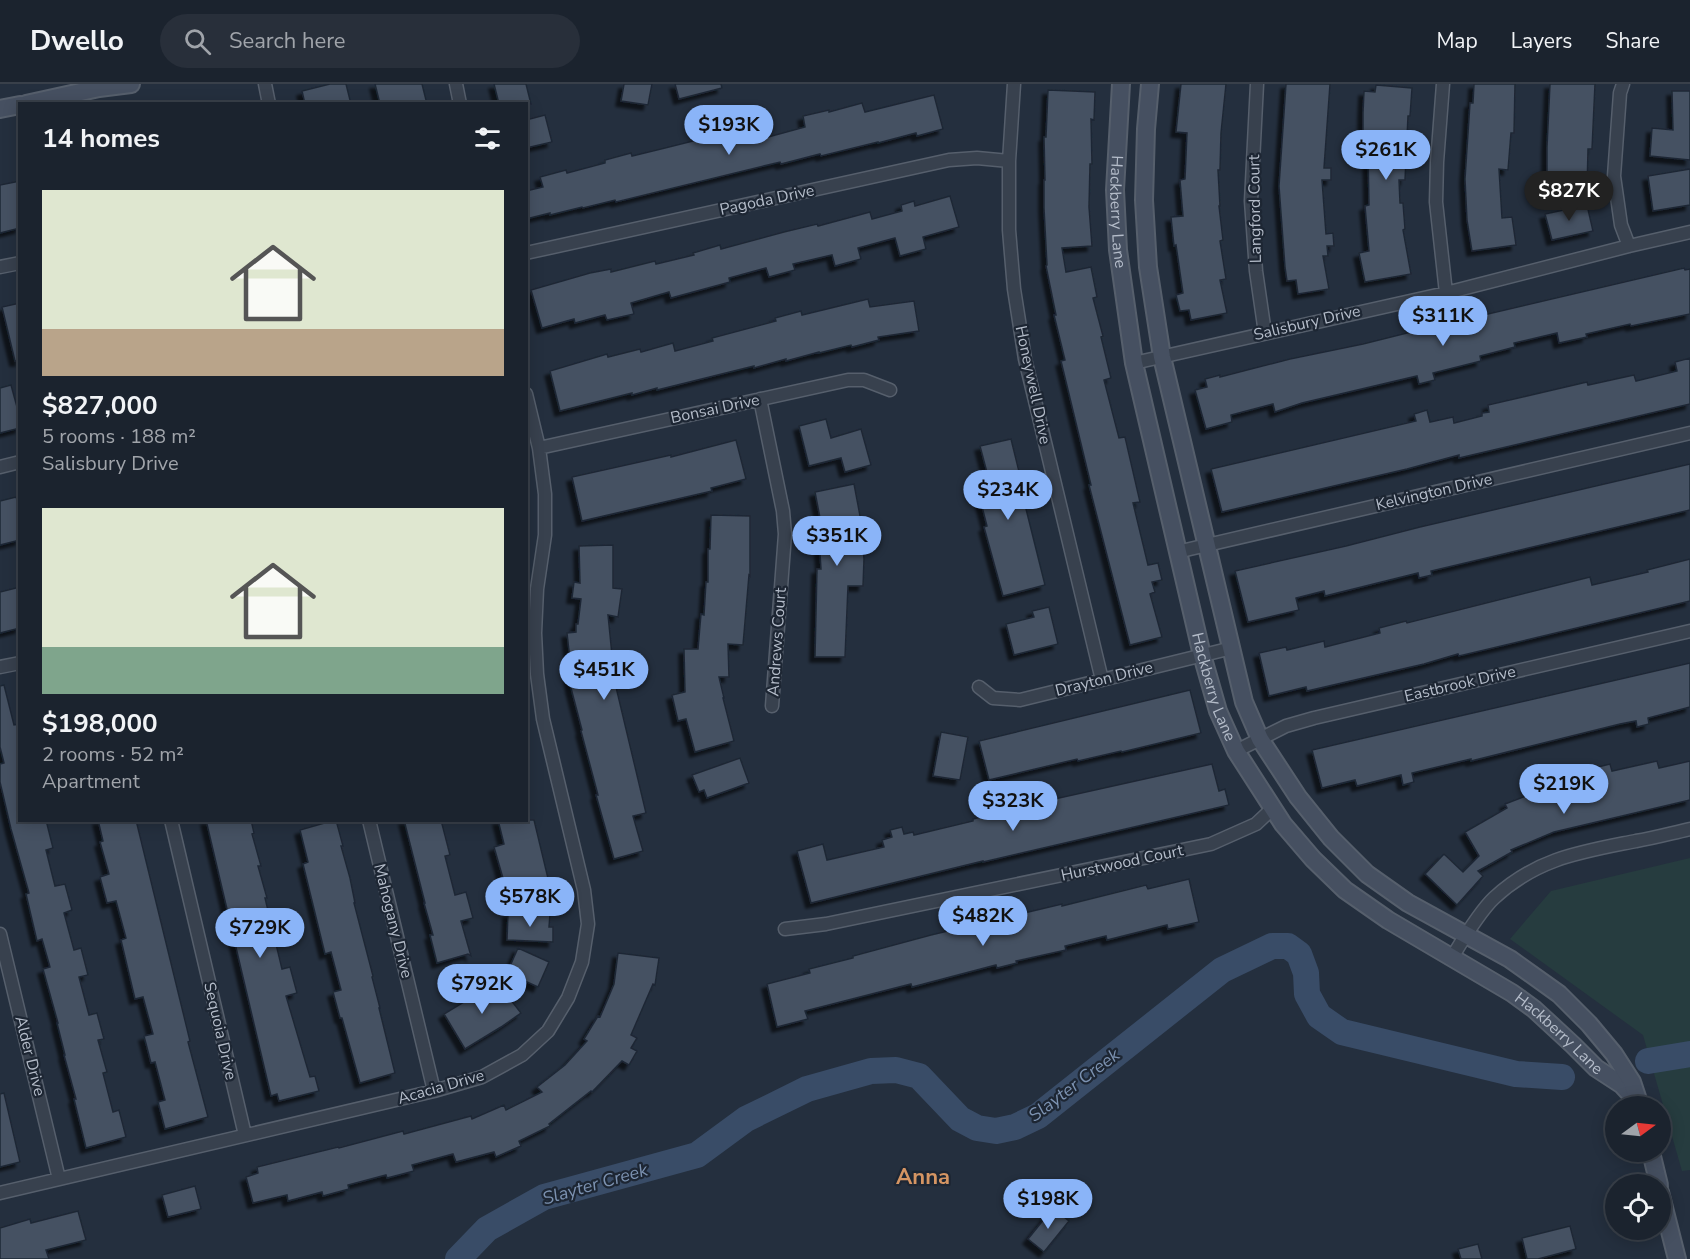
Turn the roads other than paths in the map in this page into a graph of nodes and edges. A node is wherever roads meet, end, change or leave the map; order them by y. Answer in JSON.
{"nodes":[{"id":1,"x":131,"y":84,"type":"edge"},
{"id":2,"x":265,"y":84,"type":"edge"},
{"id":3,"x":456,"y":84,"type":"edge"},
{"id":4,"x":1014,"y":84,"type":"edge"},
{"id":5,"x":1121,"y":84,"type":"edge"},
{"id":6,"x":1150,"y":84,"type":"edge"},
{"id":7,"x":1257,"y":84,"type":"edge"},
{"id":8,"x":1443,"y":84,"type":"edge"},
{"id":9,"x":1623,"y":84,"type":"edge"},
{"id":10,"x":35,"y":102,"type":"edge"},
{"id":11,"x":269,"y":102,"type":"edge"},
{"id":12,"x":460,"y":102,"type":"edge"},
{"id":13,"x":18,"y":105,"type":"edge"},
{"id":14,"x":0,"y":109,"type":"edge"},
{"id":15,"x":1009,"y":161,"type":"junction"},
{"id":16,"x":1690,"y":232,"type":"edge"},
{"id":17,"x":1629,"y":246,"type":"junction"},
{"id":18,"x":528,"y":253,"type":"edge"},
{"id":19,"x":18,"y":263,"type":"edge"},
{"id":20,"x":0,"y":267,"type":"edge"},
{"id":21,"x":1446,"y":292,"type":"junction"},
{"id":22,"x":1265,"y":333,"type":"junction"},
{"id":23,"x":1162,"y":357,"type":"junction"},
{"id":24,"x":1134,"y":363,"type":"junction"},
{"id":25,"x":890,"y":390,"type":"dead end"},
{"id":26,"x":760,"y":399,"type":"junction"},
{"id":27,"x":528,"y":402,"type":"edge"},
{"id":28,"x":1690,"y":433,"type":"edge"},
{"id":29,"x":539,"y":448,"type":"junction"},
{"id":30,"x":18,"y":462,"type":"edge"},
{"id":31,"x":0,"y":467,"type":"edge"},
{"id":32,"x":1206,"y":545,"type":"junction"},
{"id":33,"x":1177,"y":552,"type":"junction"},
{"id":34,"x":532,"y":588,"type":"edge"},
{"id":35,"x":1690,"y":631,"type":"edge"},
{"id":36,"x":1232,"y":648,"type":"junction"},
{"id":37,"x":1202,"y":655,"type":"junction"},
{"id":38,"x":18,"y":663,"type":"edge"},
{"id":39,"x":0,"y":667,"type":"edge"},
{"id":40,"x":1102,"y":680,"type":"junction"},
{"id":41,"x":979,"y":687,"type":"dead end"},
{"id":42,"x":772,"y":706,"type":"dead end"},
{"id":43,"x":1260,"y":739,"type":"junction"},
{"id":44,"x":1236,"y":751,"type":"junction"},
{"id":45,"x":1272,"y":809,"type":"junction"},
{"id":46,"x":171,"y":822,"type":"edge"},
{"id":47,"x":369,"y":822,"type":"edge"},
{"id":48,"x":1690,"y":829,"type":"edge"},
{"id":49,"x":785,"y":929,"type":"dead end"},
{"id":50,"x":0,"y":934,"type":"edge"},
{"id":51,"x":1466,"y":935,"type":"junction"},
{"id":52,"x":1451,"y":959,"type":"junction"},
{"id":53,"x":434,"y":1091,"type":"junction"},
{"id":54,"x":1632,"y":1096,"type":"edge"},
{"id":55,"x":1636,"y":1096,"type":"edge"},
{"id":56,"x":244,"y":1136,"type":"junction"},
{"id":57,"x":59,"y":1179,"type":"junction"},
{"id":58,"x":0,"y":1193,"type":"edge"},
{"id":59,"x":1671,"y":1235,"type":"edge"},
{"id":60,"x":1677,"y":1259,"type":"edge"}],
"edges":[{"from":1,"to":10,"type":"street"},
{"from":2,"to":11,"type":"street"},
{"from":3,"to":12,"type":"street"},
{"from":4,"to":15,"type":"street","name":"Honeywell Drive"},
{"from":5,"to":24,"type":"street","name":"Hackberry Lane"},
{"from":6,"to":23,"type":"street","name":"Hackberry Lane"},
{"from":7,"to":22,"type":"street","name":"Langford Court"},
{"from":8,"to":21,"type":"street"},
{"from":9,"to":17,"type":"street"},
{"from":13,"to":14,"type":"street"},
{"from":15,"to":18,"type":"street","name":"Pagoda Drive"},
{"from":15,"to":40,"type":"street","name":"Honeywell Drive"},
{"from":16,"to":17,"type":"street","name":"Salisbury Drive"},
{"from":17,"to":21,"type":"street","name":"Salisbury Drive"},
{"from":19,"to":20,"type":"street"},
{"from":21,"to":22,"type":"street","name":"Salisbury Drive"},
{"from":22,"to":23,"type":"street","name":"Salisbury Drive"},
{"from":23,"to":24,"type":"street","name":"Salisbury Drive"},
{"from":23,"to":32,"type":"street","name":"Hackberry Lane"},
{"from":24,"to":33,"type":"street","name":"Hackberry Lane"},
{"from":25,"to":26,"type":"street","name":"Bonsai Drive"},
{"from":26,"to":29,"type":"street","name":"Bonsai Drive"},
{"from":26,"to":42,"type":"street","name":"Andrews Court"},
{"from":27,"to":29,"type":"street","name":"Acacia Drive"},
{"from":28,"to":32,"type":"street","name":"Kelvington Drive"},
{"from":29,"to":34,"type":"street","name":"Acacia Drive"},
{"from":30,"to":31,"type":"street"},
{"from":32,"to":33,"type":"street","name":"Kelvington Drive"},
{"from":32,"to":36,"type":"street","name":"Hackberry Lane"},
{"from":33,"to":37,"type":"street","name":"Hackberry Lane"},
{"from":34,"to":53,"type":"street","name":"Acacia Drive"},
{"from":35,"to":43,"type":"street","name":"Eastbrook Drive"},
{"from":36,"to":37,"type":"street","name":"Drayton Drive"},
{"from":36,"to":43,"type":"street","name":"Hackberry Lane"},
{"from":37,"to":40,"type":"street","name":"Drayton Drive"},
{"from":37,"to":44,"type":"street","name":"Hackberry Lane"},
{"from":38,"to":39,"type":"street"},
{"from":40,"to":41,"type":"street","name":"Drayton Drive"},
{"from":43,"to":44,"type":"street","name":"Eastbrook Drive"},
{"from":43,"to":51,"type":"street","name":"Hackberry Lane"},
{"from":44,"to":45,"type":"street","name":"Hackberry Lane"},
{"from":45,"to":49,"type":"street","name":"Hurstwood Court"},
{"from":45,"to":52,"type":"street","name":"Hackberry Lane"},
{"from":46,"to":56,"type":"street","name":"Sequoia Drive"},
{"from":47,"to":53,"type":"street","name":"Mahogany Drive"},
{"from":48,"to":51,"type":"street"},
{"from":50,"to":57,"type":"street","name":"Alder Drive"},
{"from":51,"to":52,"type":"street"},
{"from":51,"to":55,"type":"street","name":"Hackberry Lane"},
{"from":52,"to":54,"type":"street","name":"Hackberry Lane"},
{"from":53,"to":56,"type":"street","name":"Acacia Drive"},
{"from":56,"to":57,"type":"street","name":"Acacia Drive"},
{"from":57,"to":58,"type":"street","name":"Acacia Drive"},
{"from":59,"to":60,"type":"street"}]}
